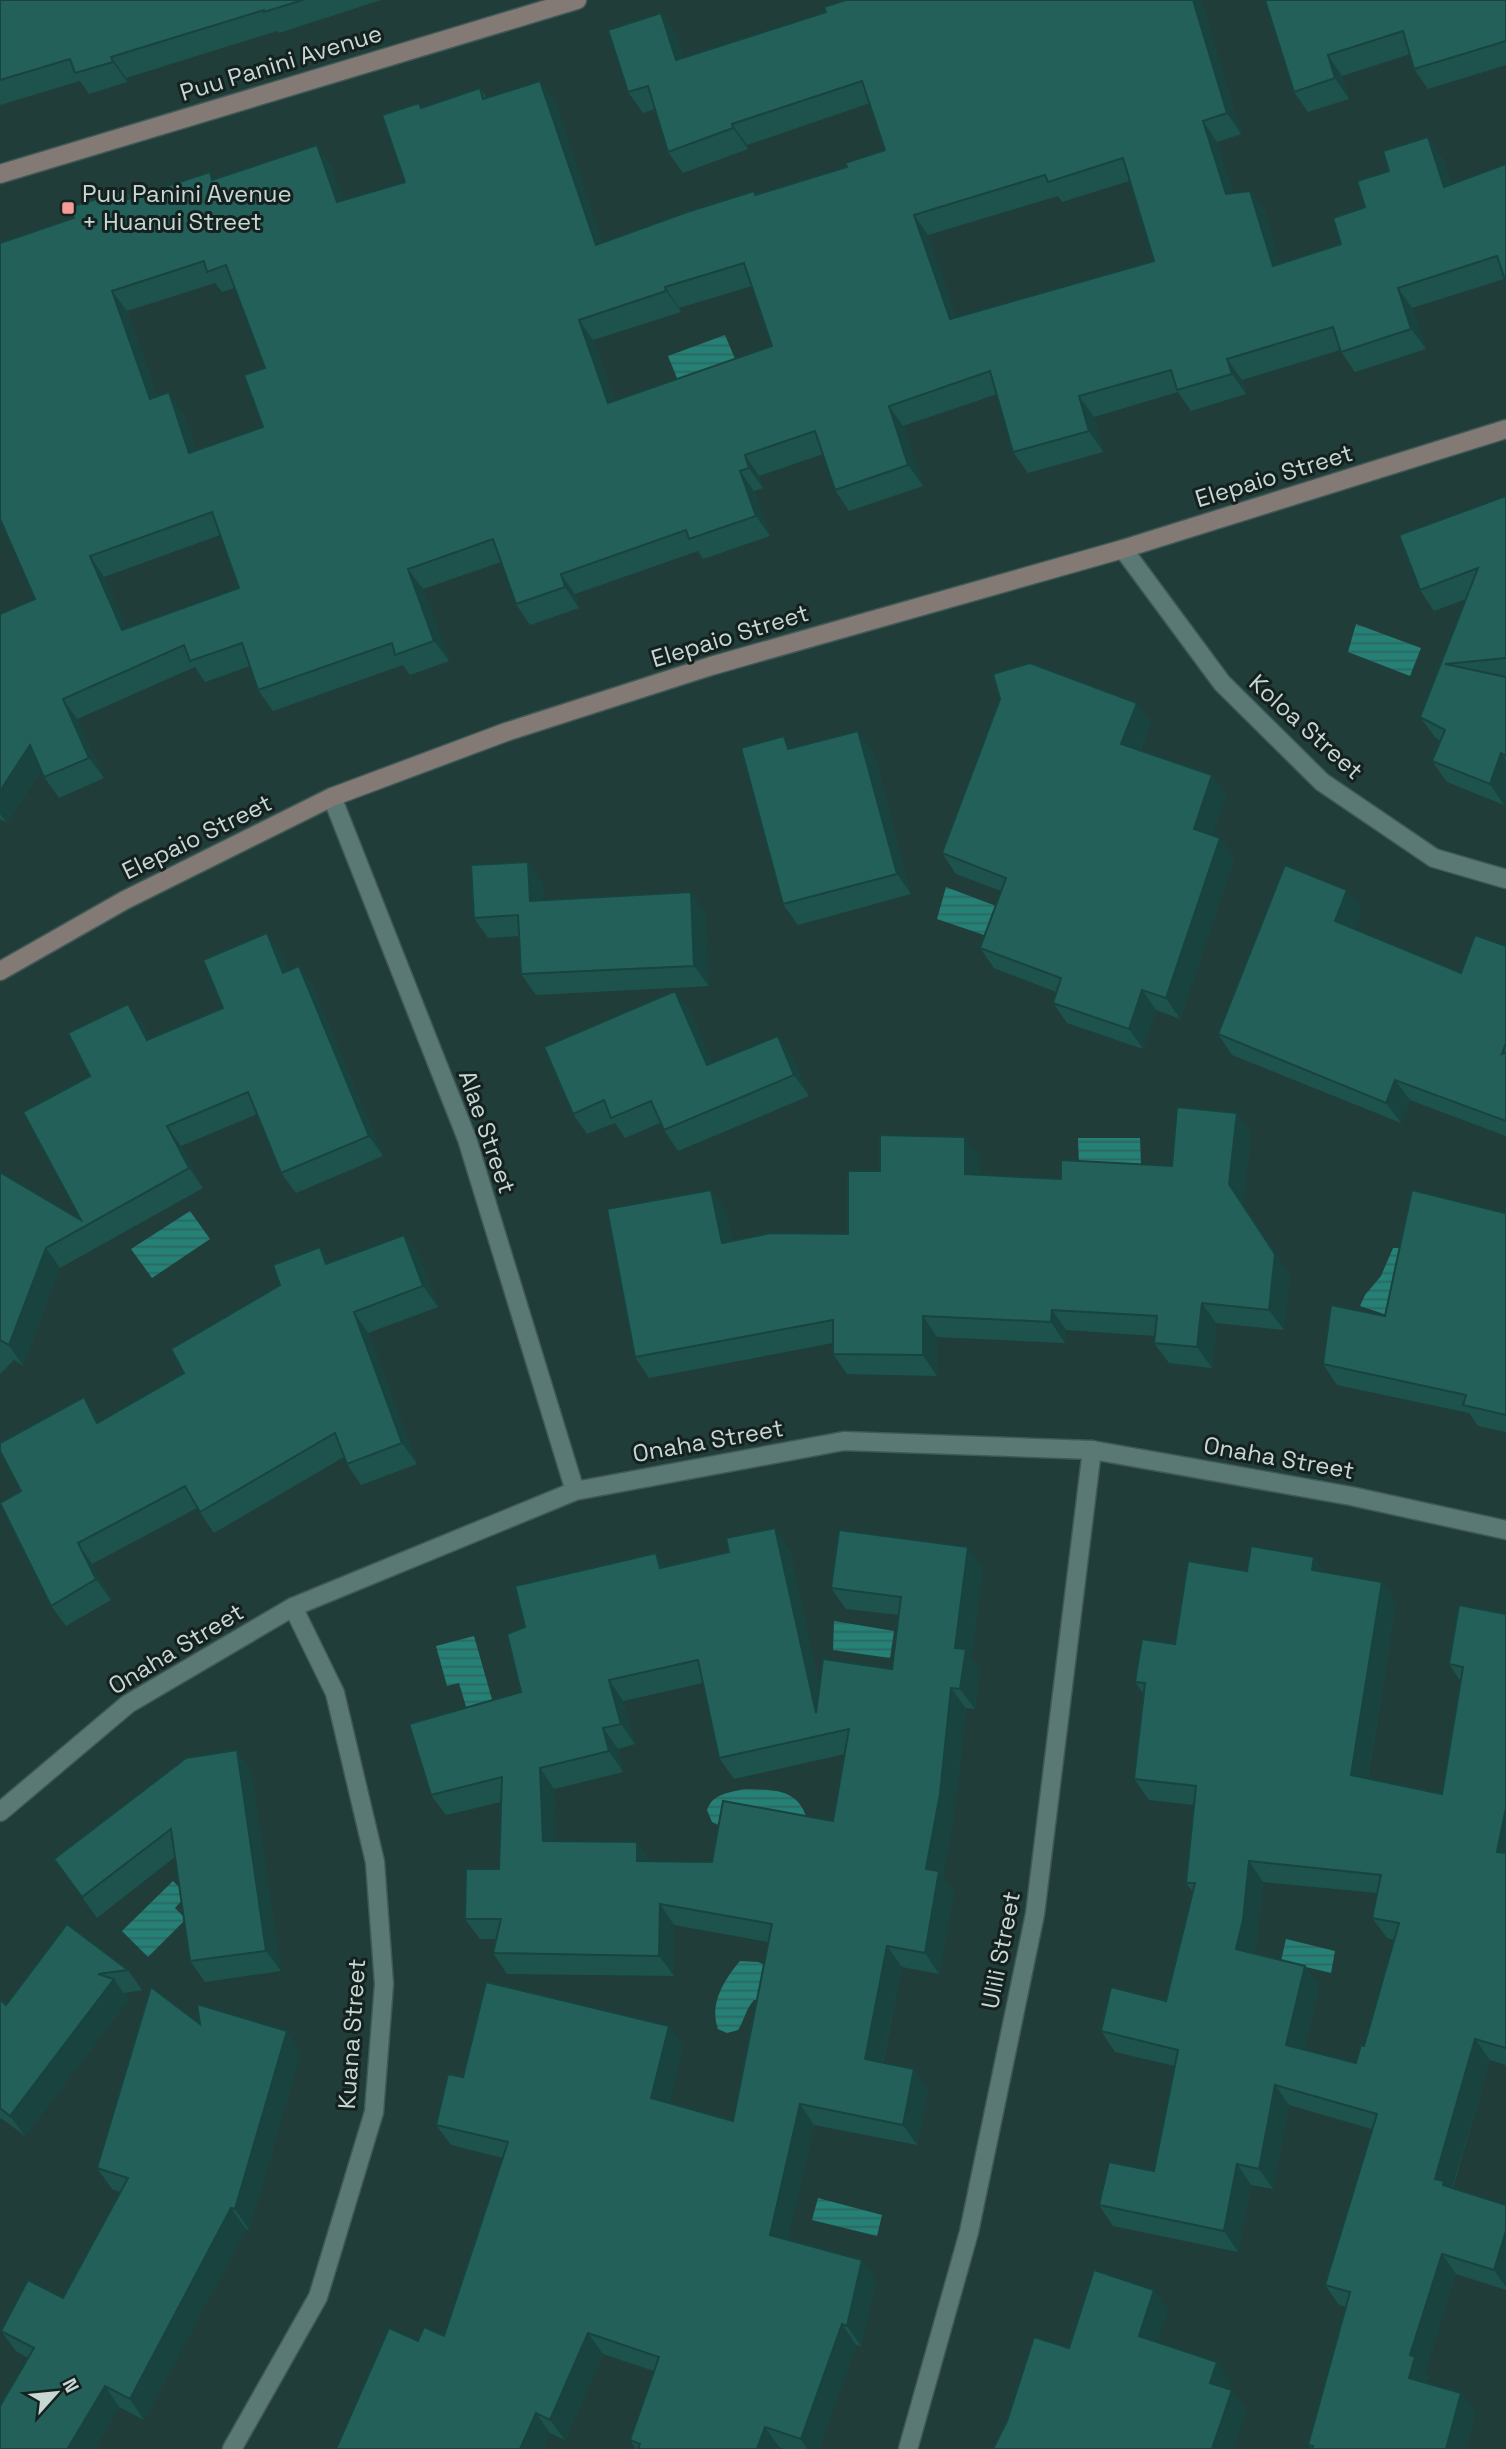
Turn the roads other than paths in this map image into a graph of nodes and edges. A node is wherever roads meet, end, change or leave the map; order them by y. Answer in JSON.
{"nodes":[{"id":1,"x":577,"y":0,"type":"edge"},
{"id":2,"x":0,"y":174,"type":"edge"},
{"id":3,"x":1506,"y":429,"type":"edge"},
{"id":4,"x":1123,"y":549,"type":"junction"},
{"id":5,"x":332,"y":797,"type":"junction"},
{"id":6,"x":1506,"y":879,"type":"edge"},
{"id":7,"x":0,"y":971,"type":"edge"},
{"id":8,"x":1092,"y":1450,"type":"junction"},
{"id":9,"x":575,"y":1491,"type":"junction"},
{"id":10,"x":1506,"y":1530,"type":"edge"},
{"id":11,"x":293,"y":1607,"type":"junction"},
{"id":12,"x":0,"y":1812,"type":"edge"},
{"id":13,"x":232,"y":2449,"type":"edge"},
{"id":14,"x":908,"y":2449,"type":"edge"}],
"edges":[{"from":1,"to":2,"type":"street","name":"Puu Panini Avenue"},
{"from":3,"to":4,"type":"street","name":"Elepaio Street"},
{"from":4,"to":5,"type":"street","name":"Elepaio Street"},
{"from":4,"to":6,"type":"street","name":"Koloa Street"},
{"from":5,"to":7,"type":"street","name":"Elepaio Street"},
{"from":5,"to":9,"type":"street","name":"Alae Street"},
{"from":8,"to":9,"type":"street","name":"Onaha Street"},
{"from":8,"to":10,"type":"street","name":"Onaha Street"},
{"from":8,"to":14,"type":"street","name":"Ulili Street"},
{"from":9,"to":11,"type":"street","name":"Onaha Street"},
{"from":11,"to":12,"type":"street","name":"Onaha Street"},
{"from":11,"to":13,"type":"street","name":"Kuana Street"}]}
